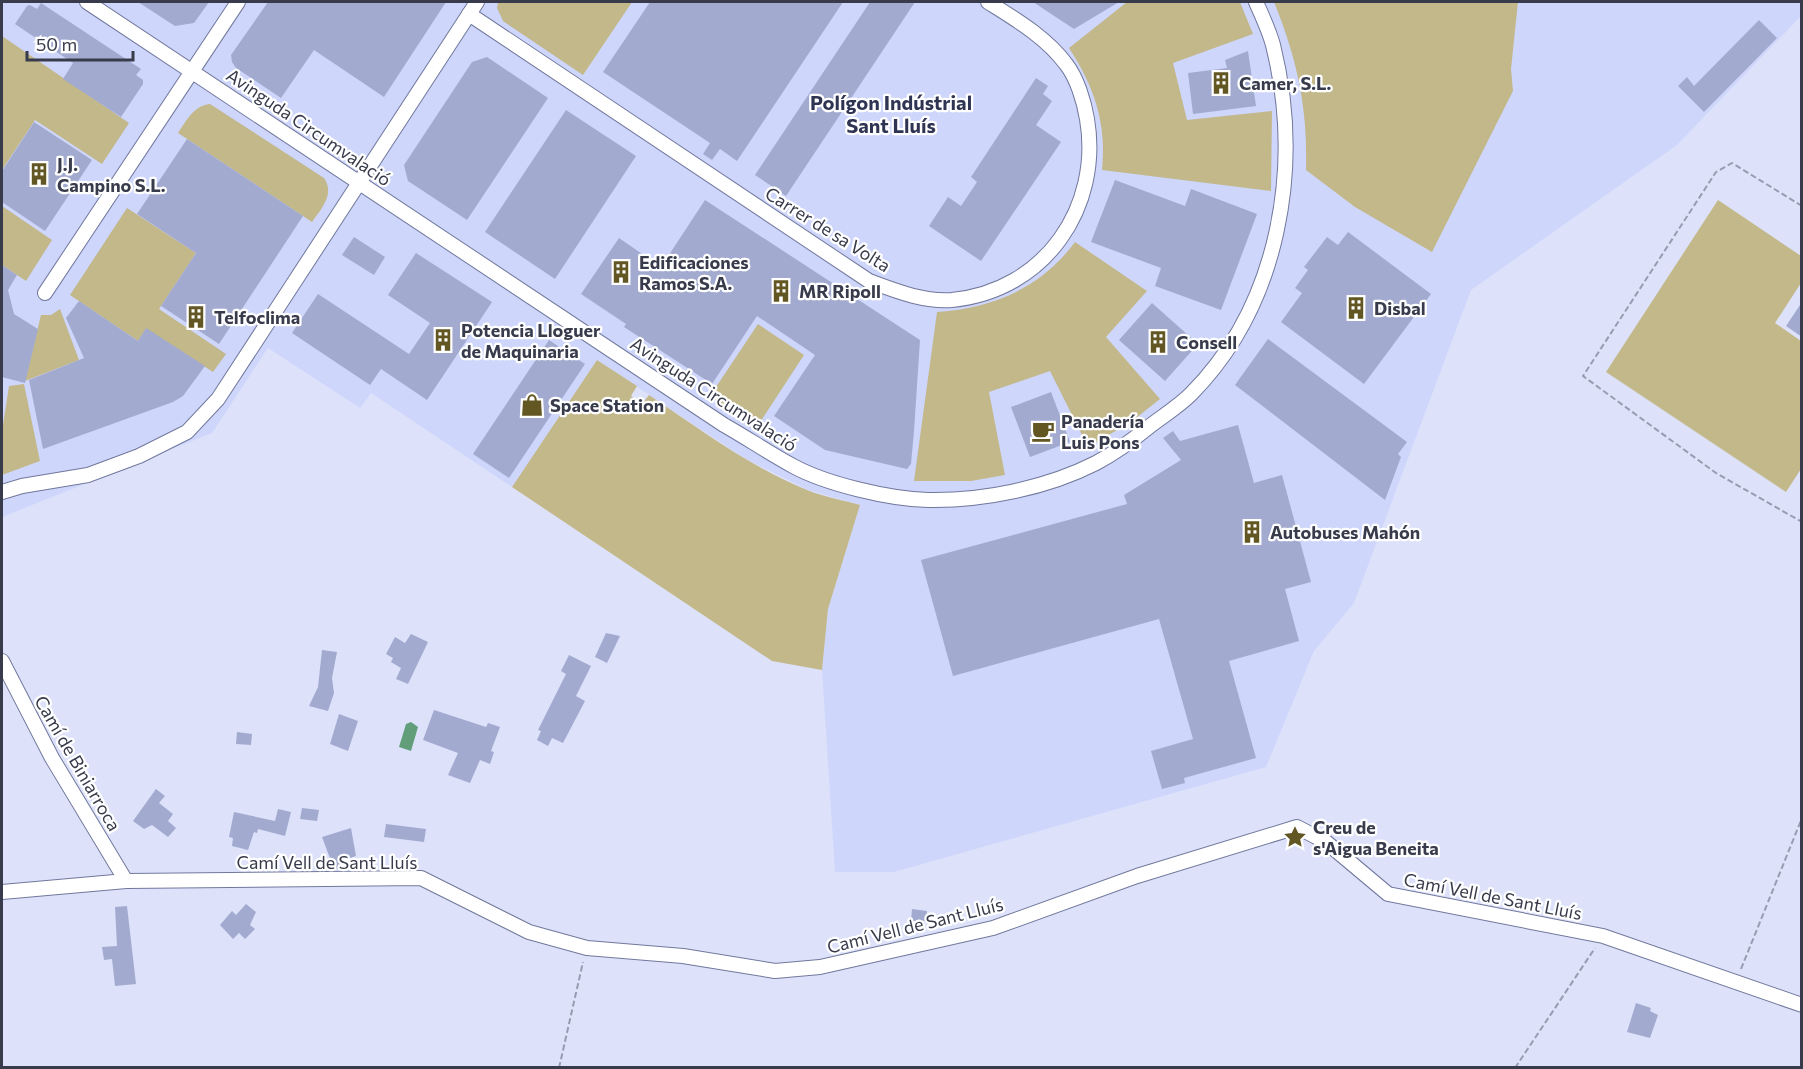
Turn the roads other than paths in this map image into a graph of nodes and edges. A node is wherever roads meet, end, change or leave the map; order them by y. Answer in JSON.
{"nodes":[{"id":1,"x":87,"y":2,"type":"edge"},
{"id":2,"x":238,"y":2,"type":"edge"},
{"id":3,"x":477,"y":2,"type":"edge"},
{"id":4,"x":988,"y":2,"type":"edge"},
{"id":5,"x":1256,"y":2,"type":"edge"},
{"id":6,"x":469,"y":14,"type":"junction"},
{"id":7,"x":192,"y":71,"type":"junction"},
{"id":8,"x":358,"y":182,"type":"junction"},
{"id":9,"x":45,"y":293,"type":"dead end"},
{"id":10,"x":2,"y":492,"type":"edge"},
{"id":11,"x":2,"y":662,"type":"edge"},
{"id":12,"x":126,"y":881,"type":"junction"},
{"id":13,"x":2,"y":892,"type":"edge"},
{"id":14,"x":1802,"y":1005,"type":"edge"}],
"edges":[{"from":1,"to":7,"type":"street","name":"Avinguda Circumvalació"},
{"from":2,"to":7,"type":"street"},
{"from":3,"to":6,"type":"street"},
{"from":4,"to":6,"type":"street","name":"Carrer de sa Volta"},
{"from":5,"to":8,"type":"street","name":"Avinguda Circumvalació"},
{"from":6,"to":8,"type":"street"},
{"from":7,"to":8,"type":"street","name":"Avinguda Circumvalació"},
{"from":7,"to":9,"type":"street"},
{"from":8,"to":10,"type":"street"},
{"from":11,"to":12,"type":"street","name":"Camí de Biniarroca"},
{"from":12,"to":13,"type":"street","name":"Camí Vell de Sant Lluís"},
{"from":12,"to":14,"type":"street","name":"Camí Vell de Sant Lluís"}]}
